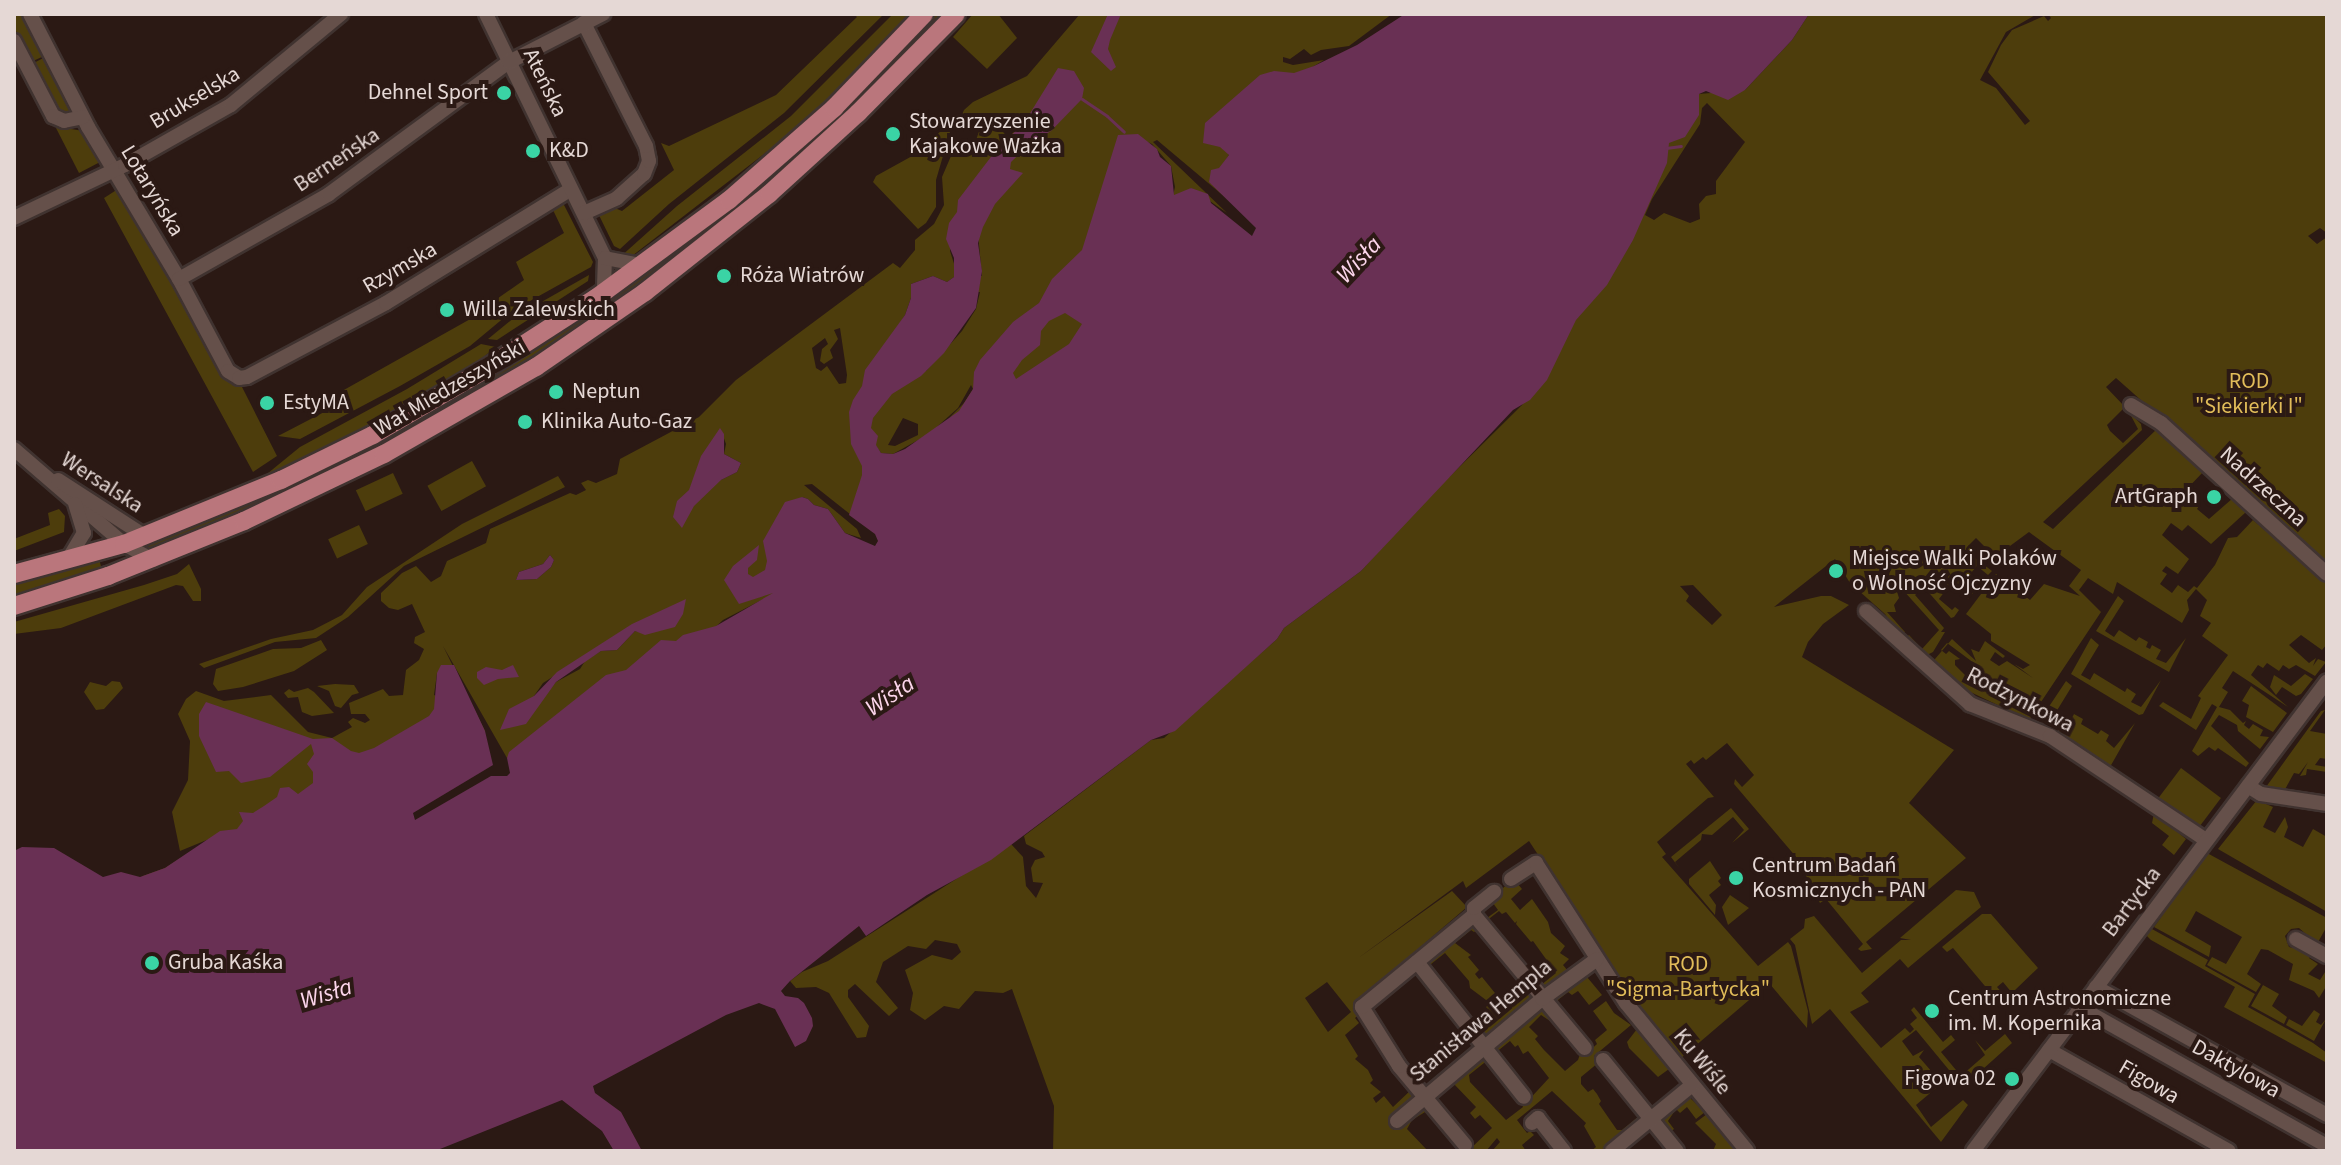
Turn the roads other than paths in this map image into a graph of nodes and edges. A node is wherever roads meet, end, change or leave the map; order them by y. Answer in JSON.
{"nodes":[{"id":1,"x":30,"y":14,"type":"edge"},
{"id":2,"x":341,"y":14,"type":"edge"},
{"id":3,"x":486,"y":14,"type":"edge"},
{"id":4,"x":603,"y":14,"type":"edge"},
{"id":5,"x":924,"y":14,"type":"edge"},
{"id":6,"x":956,"y":14,"type":"edge"},
{"id":7,"x":584,"y":23,"type":"junction"},
{"id":8,"x":14,"y":41,"type":"edge"},
{"id":9,"x":509,"y":62,"type":"junction"},
{"id":10,"x":21,"y":72,"type":"edge"},
{"id":11,"x":83,"y":117,"type":"junction"},
{"id":12,"x":115,"y":170,"type":"junction"},
{"id":13,"x":571,"y":189,"type":"junction"},
{"id":14,"x":584,"y":213,"type":"junction"},
{"id":15,"x":14,"y":218,"type":"edge"},
{"id":16,"x":605,"y":258,"type":"junction"},
{"id":17,"x":642,"y":265,"type":"junction"},
{"id":18,"x":179,"y":279,"type":"junction"},
{"id":19,"x":604,"y":293,"type":"junction"},
{"id":20,"x":247,"y":377,"type":"joint"},
{"id":21,"x":2131,"y":405,"type":"dead end"},
{"id":22,"x":14,"y":449,"type":"edge"},
{"id":23,"x":36,"y":467,"type":"junction"},
{"id":24,"x":75,"y":504,"type":"junction"},
{"id":25,"x":145,"y":536,"type":"junction"},
{"id":26,"x":124,"y":544,"type":"junction"},
{"id":27,"x":153,"y":560,"type":"junction"},
{"id":28,"x":67,"y":561,"type":"junction"},
{"id":29,"x":14,"y":574,"type":"edge"},
{"id":30,"x":2327,"y":574,"type":"edge"},
{"id":31,"x":14,"y":606,"type":"edge"},
{"id":32,"x":1866,"y":611,"type":"dead end"},
{"id":33,"x":2327,"y":681,"type":"edge"},
{"id":34,"x":2248,"y":786,"type":"junction"},
{"id":35,"x":2327,"y":804,"type":"edge"},
{"id":36,"x":2206,"y":840,"type":"junction"},
{"id":37,"x":1511,"y":879,"type":"dead end"},
{"id":38,"x":1494,"y":892,"type":"dead end"},
{"id":39,"x":1474,"y":915,"type":"junction"},
{"id":40,"x":2296,"y":939,"type":"dead end"},
{"id":41,"x":2327,"y":956,"type":"edge"},
{"id":42,"x":1597,"y":959,"type":"junction"},
{"id":43,"x":1417,"y":962,"type":"junction"},
{"id":44,"x":2096,"y":987,"type":"junction"},
{"id":45,"x":1542,"y":999,"type":"junction"},
{"id":46,"x":2081,"y":1008,"type":"junction"},
{"id":47,"x":1483,"y":1048,"type":"junction"},
{"id":48,"x":1585,"y":1048,"type":"dead end"},
{"id":49,"x":2049,"y":1050,"type":"junction"},
{"id":50,"x":1603,"y":1060,"type":"dead end"},
{"id":51,"x":1692,"y":1085,"type":"junction"},
{"id":52,"x":1424,"y":1096,"type":"junction"},
{"id":53,"x":1524,"y":1097,"type":"dead end"},
{"id":54,"x":2327,"y":1115,"type":"edge"},
{"id":55,"x":1651,"y":1119,"type":"junction"},
{"id":56,"x":1397,"y":1121,"type":"dead end"},
{"id":57,"x":1532,"y":1123,"type":"dead end"},
{"id":58,"x":1465,"y":1145,"type":"dead end"},
{"id":59,"x":2327,"y":1146,"type":"edge"},
{"id":60,"x":1564,"y":1151,"type":"edge"},
{"id":61,"x":1612,"y":1151,"type":"edge"},
{"id":62,"x":1677,"y":1151,"type":"edge"},
{"id":63,"x":1747,"y":1151,"type":"edge"},
{"id":64,"x":1973,"y":1151,"type":"edge"},
{"id":65,"x":2229,"y":1151,"type":"edge"}],
"edges":[{"from":1,"to":11,"type":"street","name":"Lotaryńska"},
{"from":2,"to":12,"type":"street","name":"Brukselska"},
{"from":3,"to":9,"type":"street","name":"Ateńska"},
{"from":4,"to":7,"type":"street","name":"Berneńska"},
{"from":5,"to":17,"type":"main road","name":"Wał Miedzeszyński"},
{"from":6,"to":27,"type":"main road","name":"Wał Miedzeszyński"},
{"from":7,"to":9,"type":"street","name":"Berneńska"},
{"from":7,"to":14,"type":"street"},
{"from":8,"to":10,"type":"street"},
{"from":9,"to":13,"type":"street","name":"Ateńska"},
{"from":9,"to":18,"type":"street","name":"Berneńska"},
{"from":10,"to":11,"type":"street"},
{"from":11,"to":12,"type":"street","name":"Lotaryńska"},
{"from":12,"to":15,"type":"street","name":"Brukselska"},
{"from":12,"to":18,"type":"street","name":"Lotaryńska"},
{"from":13,"to":14,"type":"street","name":"Ateńska"},
{"from":13,"to":20,"type":"street","name":"Rzymska"},
{"from":14,"to":16,"type":"street","name":"Ateńska"},
{"from":16,"to":17,"type":"street"},
{"from":16,"to":19,"type":"street","name":"Ateńska"},
{"from":17,"to":19,"type":"main road","name":"Wał Miedzeszyński"},
{"from":18,"to":20,"type":"street","name":"Lotaryńska"},
{"from":19,"to":25,"type":"main road","name":"Wał Miedzeszyński"},
{"from":21,"to":30,"type":"street","name":"Nadrzeczna"},
{"from":22,"to":23,"type":"street","name":"Wersalska"},
{"from":23,"to":24,"type":"street","name":"Wersalska"},
{"from":23,"to":25,"type":"street","name":"Wersalska"},
{"from":24,"to":26,"type":"street","name":"Wersalska"},
{"from":24,"to":28,"type":"street","name":"Wersalska"},
{"from":25,"to":26,"type":"main road","name":"Wał Miedzeszyński"},
{"from":26,"to":27,"type":"street","name":"Wersalska"},
{"from":26,"to":28,"type":"main road","name":"Wał Miedzeszyński"},
{"from":27,"to":31,"type":"main road","name":"Wał Miedzeszyński"},
{"from":28,"to":29,"type":"main road","name":"Wał Miedzeszyński"},
{"from":32,"to":36,"type":"street","name":"Rodzynkowa"},
{"from":33,"to":34,"type":"street","name":"Bartycka"},
{"from":34,"to":35,"type":"street"},
{"from":34,"to":36,"type":"street","name":"Bartycka"},
{"from":36,"to":44,"type":"street","name":"Bartycka"},
{"from":37,"to":42,"type":"street","name":"Ku Wiśle"},
{"from":38,"to":39,"type":"street"},
{"from":39,"to":43,"type":"street"},
{"from":39,"to":45,"type":"street"},
{"from":40,"to":41,"type":"street"},
{"from":42,"to":45,"type":"street","name":"Stanisława Hempla"},
{"from":42,"to":51,"type":"street","name":"Ku Wiśle"},
{"from":43,"to":47,"type":"street"},
{"from":43,"to":52,"type":"street"},
{"from":44,"to":46,"type":"street","name":"Bartycka"},
{"from":44,"to":54,"type":"street"},
{"from":45,"to":47,"type":"street","name":"Stanisława Hempla"},
{"from":45,"to":48,"type":"street"},
{"from":46,"to":49,"type":"street","name":"Bartycka"},
{"from":46,"to":59,"type":"street","name":"Daktylowa"},
{"from":47,"to":52,"type":"street","name":"Stanisława Hempla"},
{"from":47,"to":53,"type":"street"},
{"from":49,"to":64,"type":"street","name":"Bartycka"},
{"from":49,"to":65,"type":"street","name":"Figowa"},
{"from":50,"to":55,"type":"street"},
{"from":51,"to":55,"type":"street"},
{"from":51,"to":63,"type":"street","name":"Ku Wiśle"},
{"from":52,"to":56,"type":"street","name":"Stanisława Hempla"},
{"from":52,"to":58,"type":"street"},
{"from":55,"to":61,"type":"street"},
{"from":55,"to":62,"type":"street"},
{"from":57,"to":60,"type":"street"}]}
